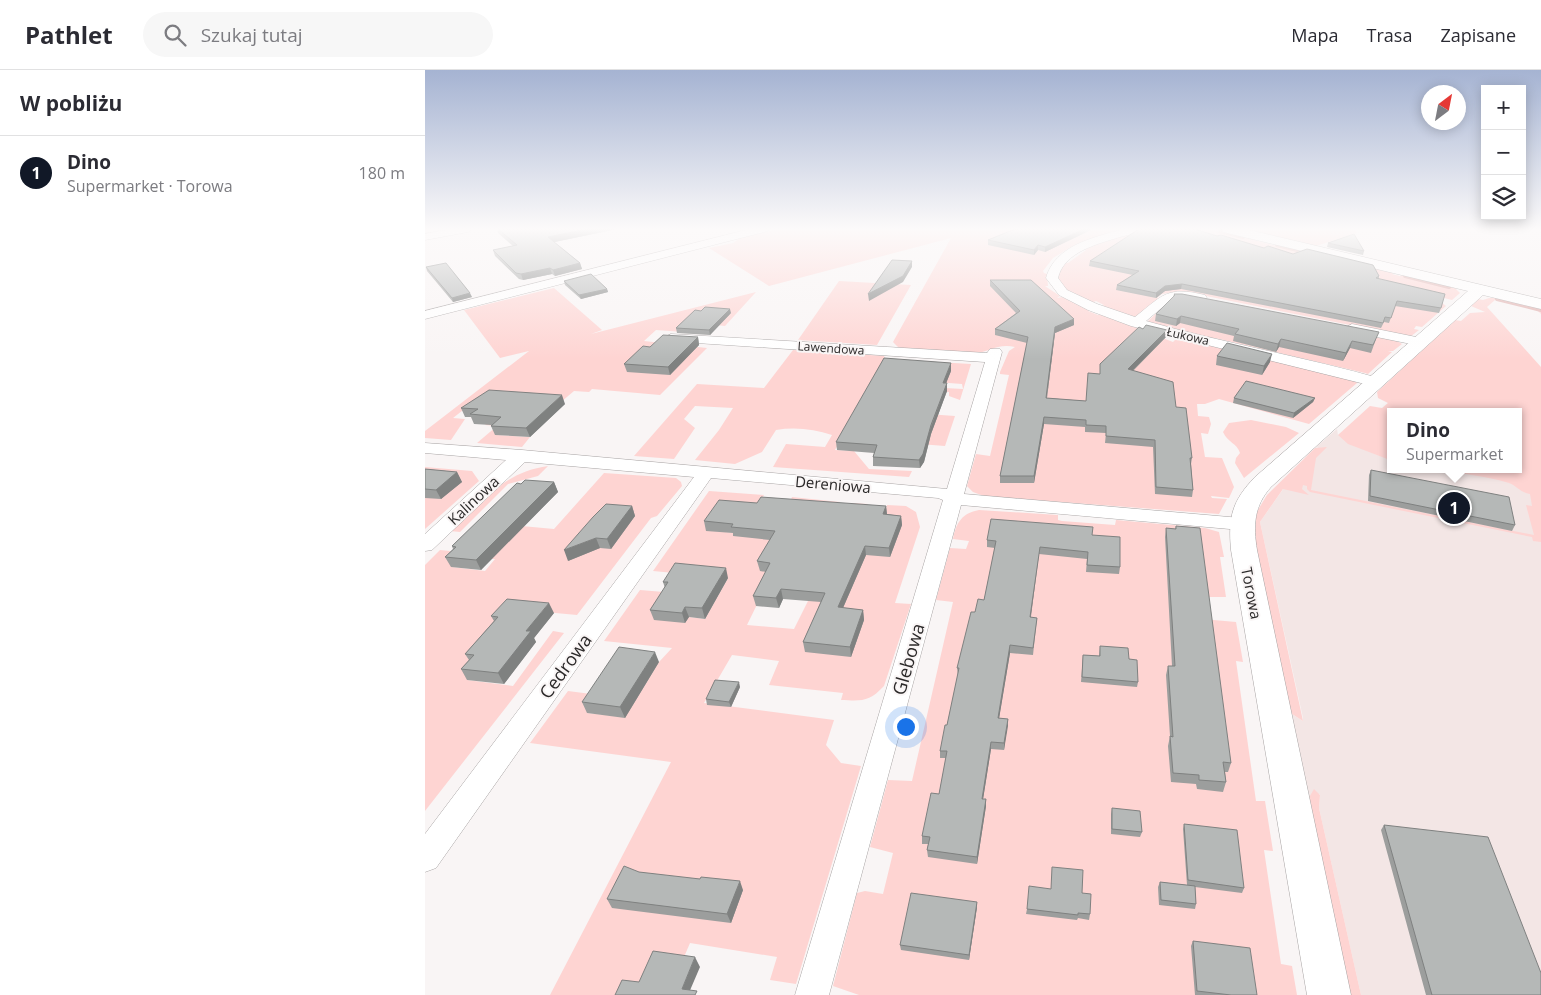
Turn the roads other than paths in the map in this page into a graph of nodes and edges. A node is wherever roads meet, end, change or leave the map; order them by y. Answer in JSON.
{"nodes":[{"id":1,"x":594,"y":272,"type":"edge"},
{"id":2,"x":1054,"y":272,"type":"edge"},
{"id":3,"x":1409,"y":272,"type":"edge"},
{"id":4,"x":1480,"y":289,"type":"junction"},
{"id":5,"x":1217,"y":302,"type":"edge"},
{"id":6,"x":1541,"y":304,"type":"edge"},
{"id":7,"x":425,"y":314,"type":"edge"},
{"id":8,"x":1136,"y":323,"type":"junction"},
{"id":9,"x":1342,"y":326,"type":"edge"},
{"id":10,"x":669,"y":338,"type":"edge"},
{"id":11,"x":1421,"y":342,"type":"junction"},
{"id":12,"x":994,"y":355,"type":"joint"},
{"id":13,"x":1377,"y":382,"type":"junction"},
{"id":14,"x":425,"y":448,"type":"edge"},
{"id":15,"x":522,"y":455,"type":"junction"},
{"id":16,"x":705,"y":474,"type":"junction"},
{"id":17,"x":954,"y":497,"type":"junction"},
{"id":18,"x":1241,"y":524,"type":"junction"},
{"id":19,"x":425,"y":545,"type":"edge"},
{"id":20,"x":425,"y":858,"type":"edge"},
{"id":21,"x":812,"y":995,"type":"edge"},
{"id":22,"x":1329,"y":995,"type":"edge"}],
"edges":[{"from":1,"to":7,"type":"street"},
{"from":2,"to":8,"type":"street","name":"Łukowa"},
{"from":3,"to":4,"type":"street"},
{"from":4,"to":6,"type":"street"},
{"from":4,"to":11,"type":"street","name":"Torowa"},
{"from":5,"to":8,"type":"street"},
{"from":8,"to":13,"type":"street","name":"Łukowa"},
{"from":9,"to":11,"type":"street"},
{"from":10,"to":12,"type":"street","name":"Lawendowa"},
{"from":11,"to":13,"type":"street","name":"Torowa"},
{"from":12,"to":17,"type":"street","name":"Glebowa"},
{"from":13,"to":18,"type":"street","name":"Torowa"},
{"from":14,"to":15,"type":"street","name":"Dereniowa"},
{"from":15,"to":16,"type":"street","name":"Dereniowa"},
{"from":15,"to":19,"type":"street","name":"Kalinowa"},
{"from":16,"to":17,"type":"street","name":"Dereniowa"},
{"from":16,"to":20,"type":"street","name":"Cedrowa"},
{"from":17,"to":18,"type":"street","name":"Dereniowa"},
{"from":17,"to":21,"type":"street","name":"Glebowa"},
{"from":18,"to":22,"type":"street","name":"Torowa"}]}
